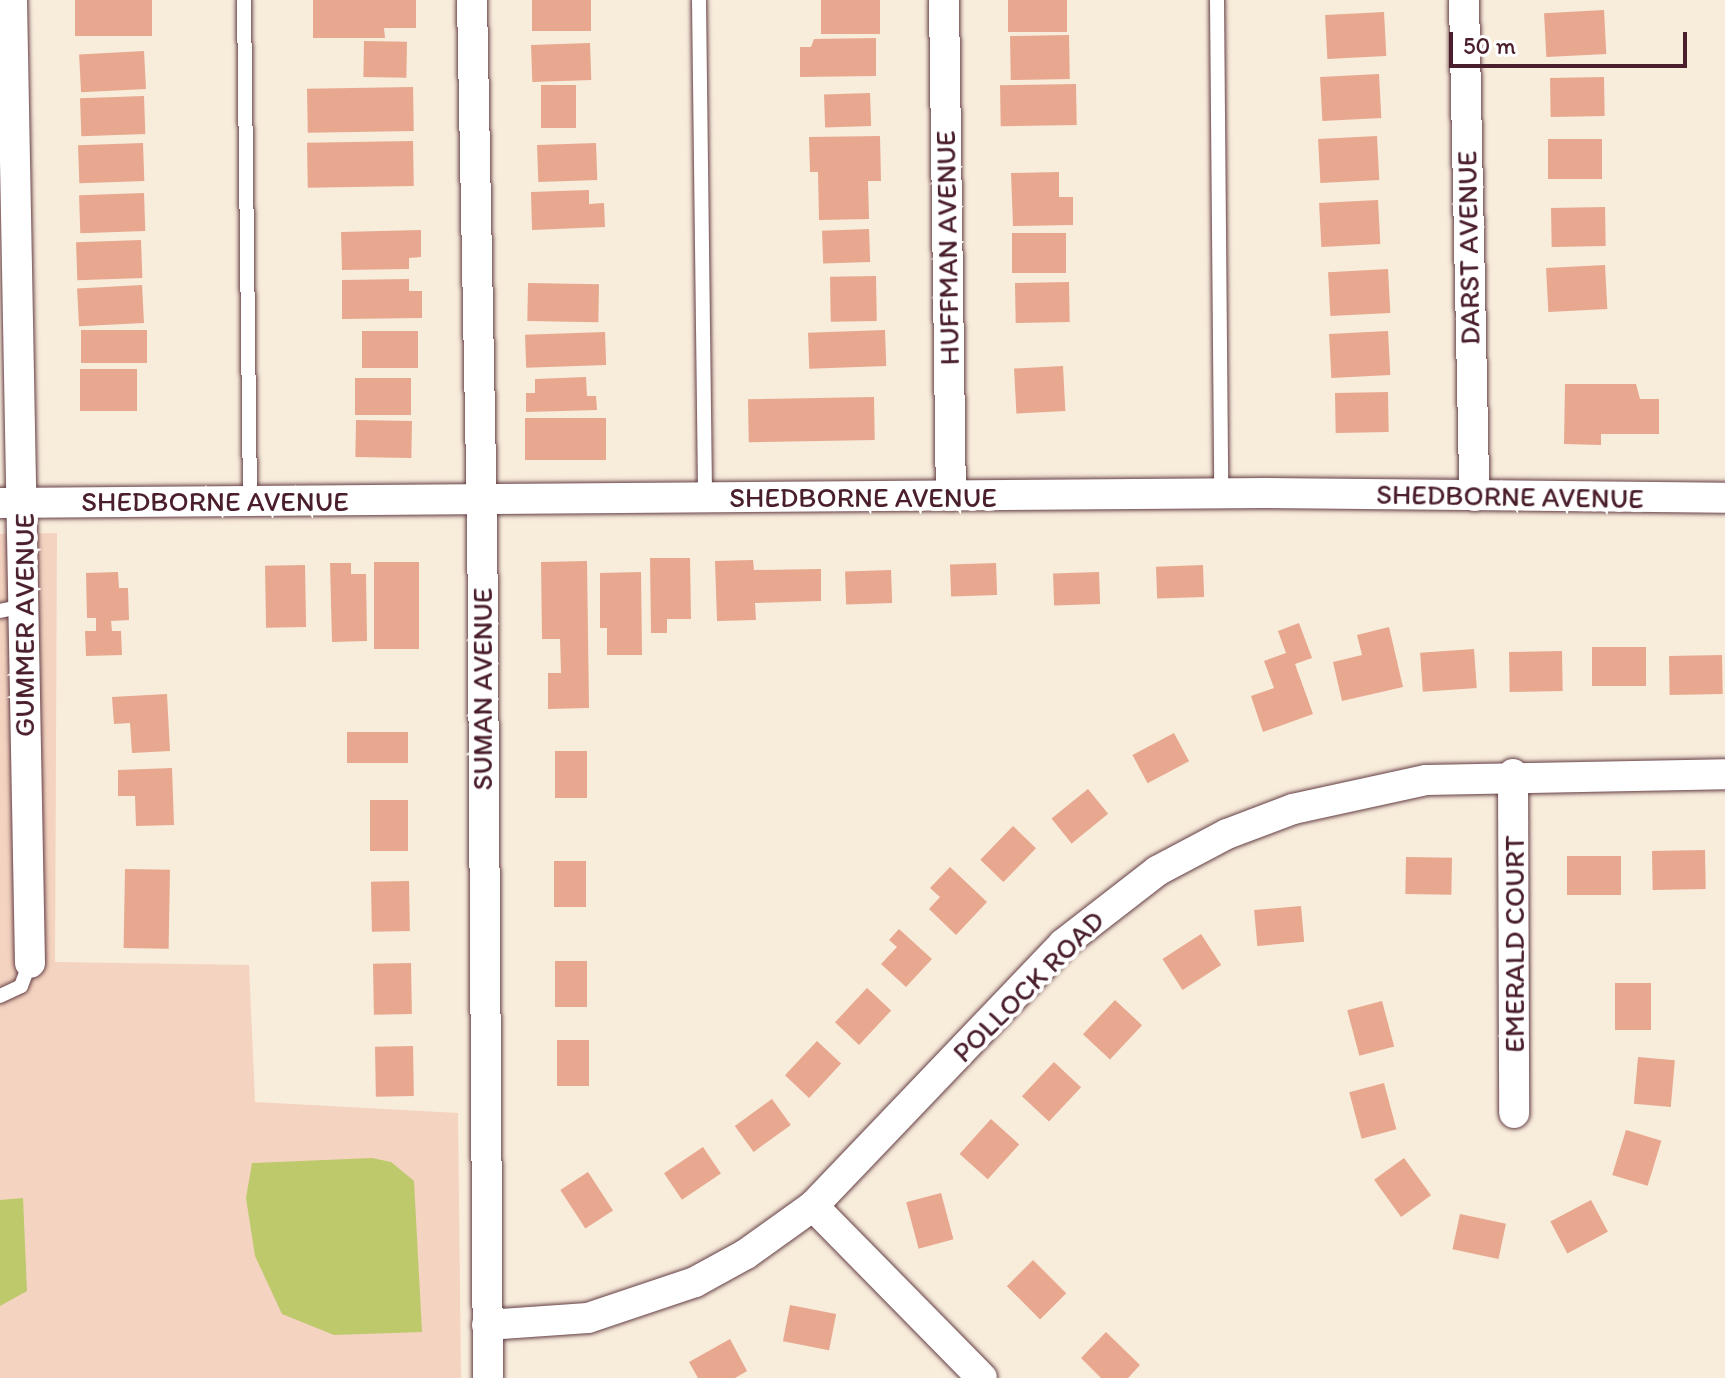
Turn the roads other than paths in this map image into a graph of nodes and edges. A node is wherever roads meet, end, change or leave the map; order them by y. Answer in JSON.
{"nodes":[{"id":1,"x":12,"y":0,"type":"edge"},
{"id":2,"x":244,"y":0,"type":"edge"},
{"id":3,"x":472,"y":0,"type":"edge"},
{"id":4,"x":699,"y":0,"type":"edge"},
{"id":5,"x":944,"y":0,"type":"edge"},
{"id":6,"x":1217,"y":0,"type":"edge"},
{"id":7,"x":1464,"y":0,"type":"edge"},
{"id":8,"x":1221,"y":494,"type":"junction"},
{"id":9,"x":951,"y":496,"type":"junction"},
{"id":10,"x":1474,"y":496,"type":"junction"},
{"id":11,"x":705,"y":498,"type":"junction"},
{"id":12,"x":1725,"y":498,"type":"edge"},
{"id":13,"x":482,"y":499,"type":"junction"},
{"id":14,"x":250,"y":501,"type":"junction"},
{"id":15,"x":12,"y":503,"type":"edge"},
{"id":16,"x":12,"y":609,"type":"edge"},
{"id":17,"x":1513,"y":774,"type":"junction"},
{"id":18,"x":1725,"y":774,"type":"edge"},
{"id":19,"x":30,"y":963,"type":"joint"},
{"id":20,"x":0,"y":996,"type":"edge"},
{"id":21,"x":1514,"y":1113,"type":"dead end"},
{"id":22,"x":813,"y":1206,"type":"junction"},
{"id":23,"x":487,"y":1325,"type":"junction"},
{"id":24,"x":488,"y":1378,"type":"edge"},
{"id":25,"x":982,"y":1378,"type":"edge"}],
"edges":[{"from":1,"to":15,"type":"street","name":"GUMMER AVENUE"},
{"from":2,"to":14,"type":"lane"},
{"from":3,"to":13,"type":"street","name":"SUMAN AVENUE"},
{"from":4,"to":11,"type":"lane"},
{"from":5,"to":9,"type":"street","name":"HUFFMAN AVENUE"},
{"from":6,"to":8,"type":"lane"},
{"from":7,"to":10,"type":"street","name":"DARST AVENUE"},
{"from":8,"to":9,"type":"street","name":"SHEDBORNE AVENUE"},
{"from":8,"to":10,"type":"street","name":"SHEDBORNE AVENUE"},
{"from":9,"to":11,"type":"street","name":"SHEDBORNE AVENUE"},
{"from":10,"to":12,"type":"street","name":"SHEDBORNE AVENUE"},
{"from":11,"to":13,"type":"street","name":"SHEDBORNE AVENUE"},
{"from":13,"to":14,"type":"street","name":"SHEDBORNE AVENUE"},
{"from":13,"to":23,"type":"street","name":"SUMAN AVENUE"},
{"from":14,"to":15,"type":"street","name":"SHEDBORNE AVENUE"},
{"from":15,"to":16,"type":"street","name":"GUMMER AVENUE"},
{"from":16,"to":19,"type":"street","name":"GUMMER AVENUE"},
{"from":17,"to":18,"type":"street","name":"POLLOCK ROAD"},
{"from":17,"to":21,"type":"street","name":"EMERALD COURT"},
{"from":17,"to":22,"type":"street","name":"POLLOCK ROAD"},
{"from":19,"to":20,"type":"lane"},
{"from":22,"to":23,"type":"street","name":"POLLOCK ROAD"},
{"from":22,"to":25,"type":"street"},
{"from":23,"to":24,"type":"street","name":"SUMAN AVENUE"}]}
